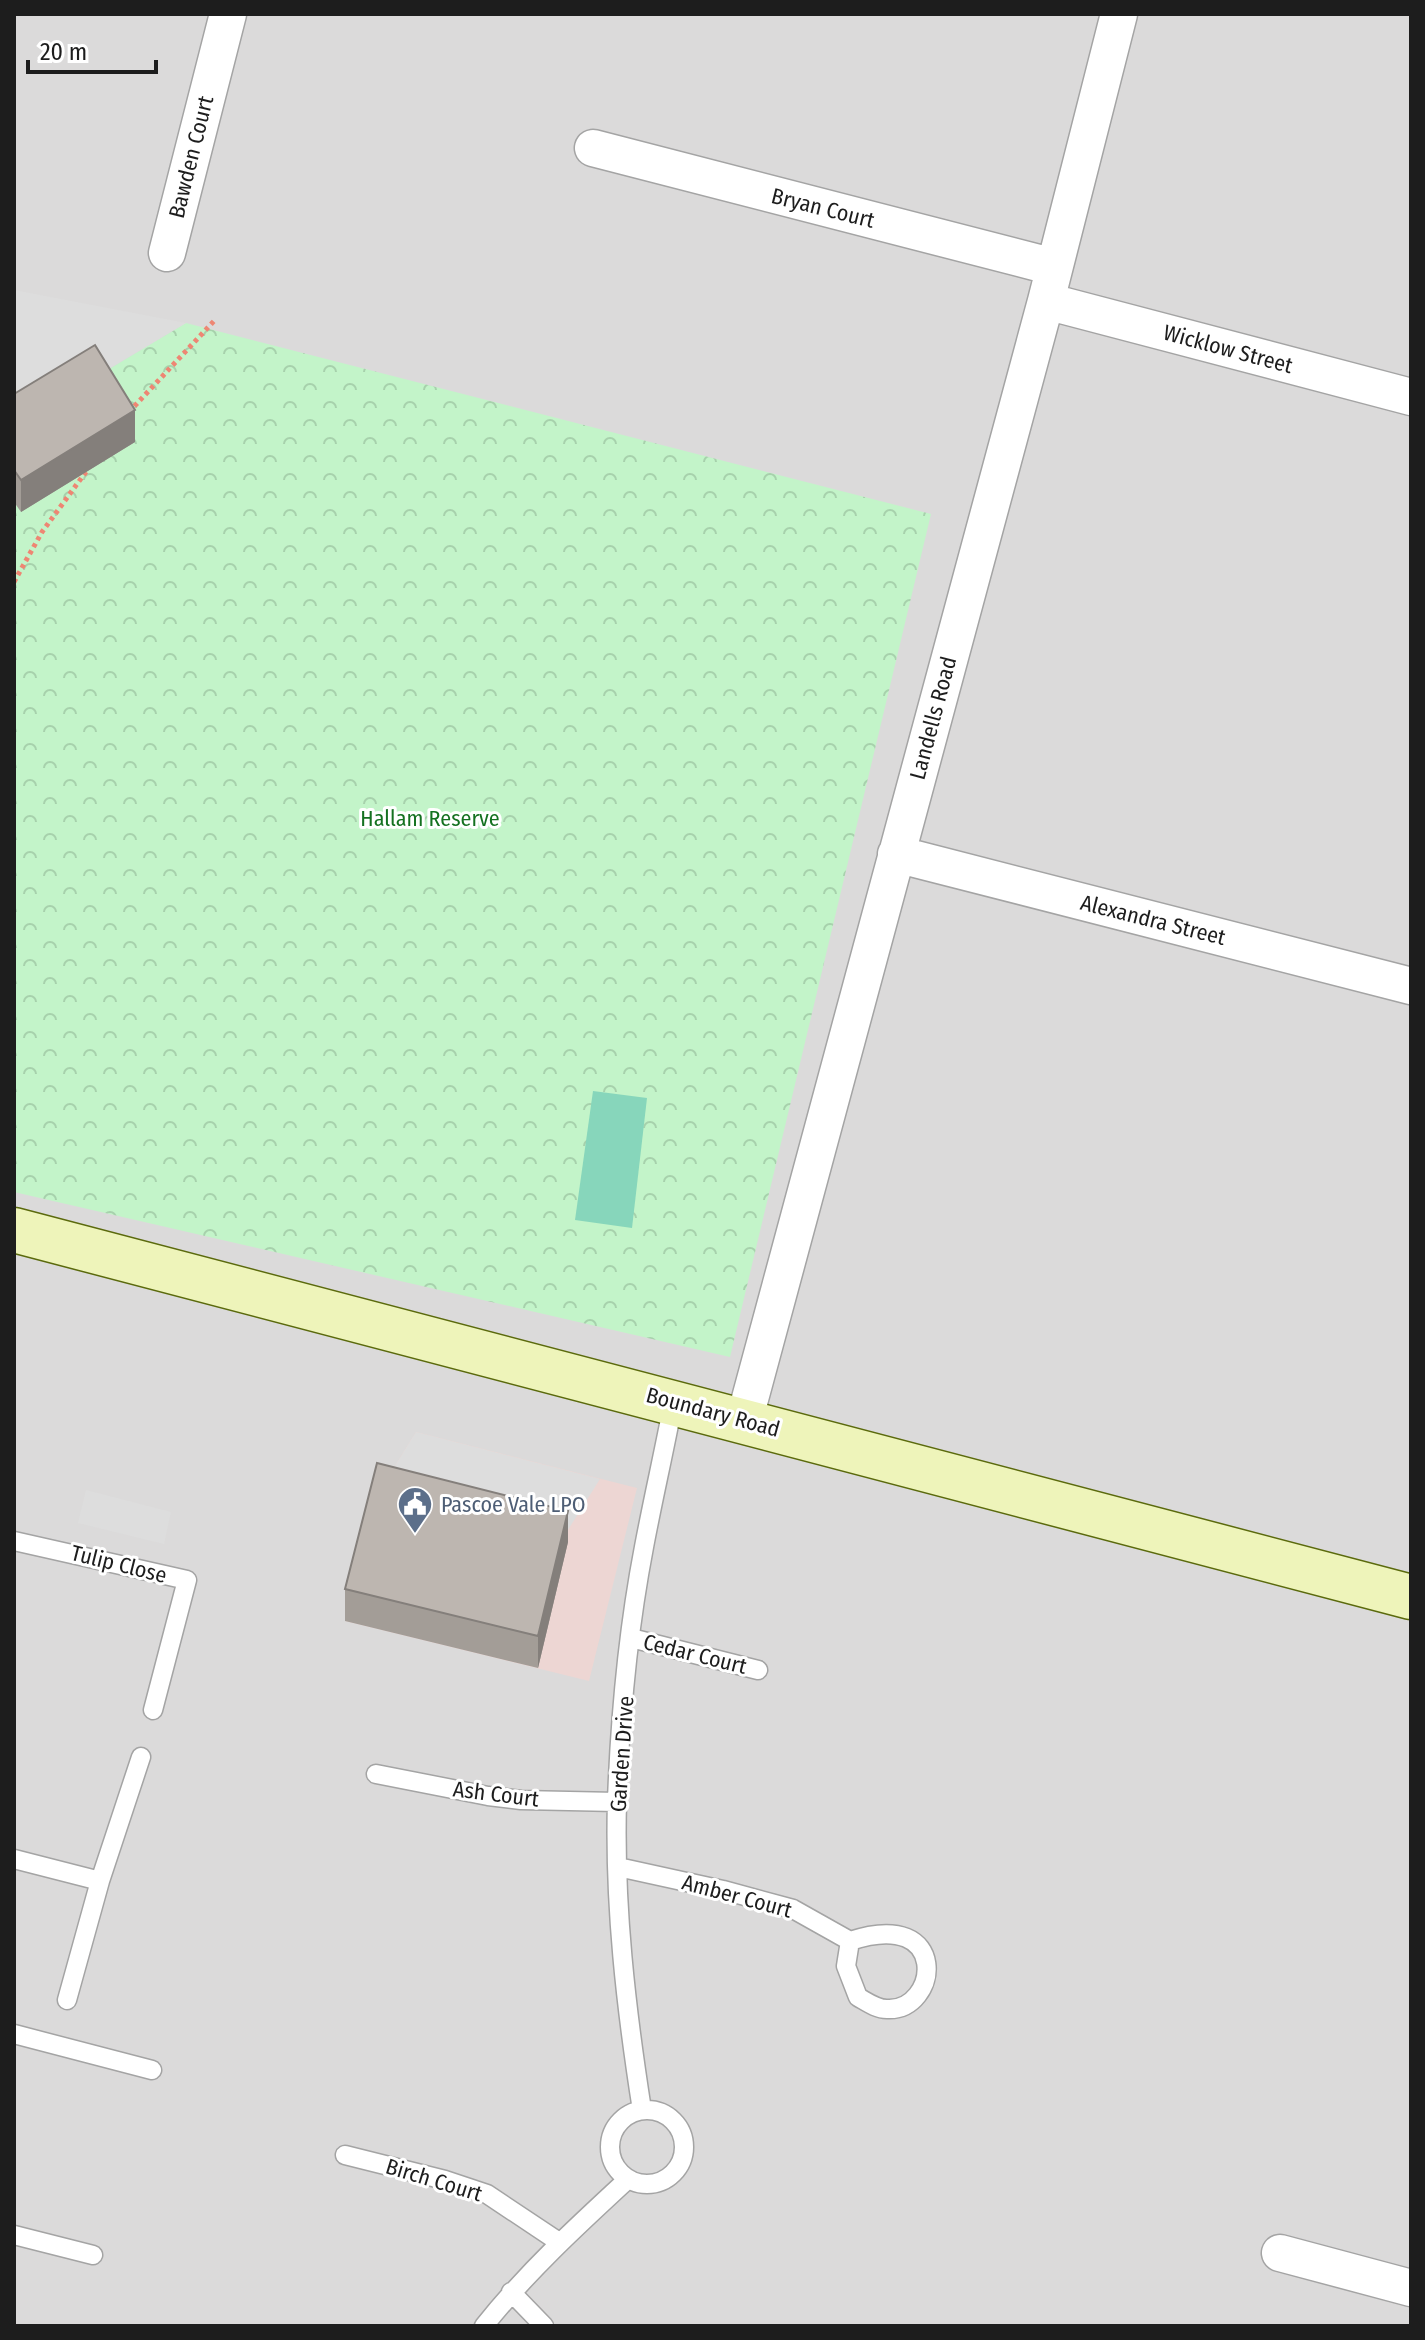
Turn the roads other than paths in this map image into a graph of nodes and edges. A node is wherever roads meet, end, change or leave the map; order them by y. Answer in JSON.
{"nodes":[{"id":1,"x":228,"y":14,"type":"edge"},
{"id":2,"x":1119,"y":14,"type":"edge"},
{"id":3,"x":593,"y":148,"type":"dead end"},
{"id":4,"x":167,"y":253,"type":"dead end"},
{"id":5,"x":1050,"y":284,"type":"junction"},
{"id":6,"x":1411,"y":397,"type":"edge"},
{"id":7,"x":896,"y":854,"type":"junction"},
{"id":8,"x":1411,"y":986,"type":"edge"},
{"id":9,"x":14,"y":1230,"type":"edge"},
{"id":10,"x":674,"y":1401,"type":"junction"},
{"id":11,"x":744,"y":1421,"type":"junction"},
{"id":12,"x":14,"y":1541,"type":"edge"},
{"id":13,"x":1411,"y":1597,"type":"edge"},
{"id":14,"x":631,"y":1638,"type":"junction"},
{"id":15,"x":758,"y":1670,"type":"dead end"},
{"id":16,"x":153,"y":1710,"type":"dead end"},
{"id":17,"x":141,"y":1757,"type":"dead end"},
{"id":18,"x":376,"y":1774,"type":"dead end"},
{"id":19,"x":617,"y":1802,"type":"junction"},
{"id":20,"x":14,"y":1859,"type":"edge"},
{"id":21,"x":618,"y":1867,"type":"junction"},
{"id":22,"x":100,"y":1881,"type":"junction"},
{"id":23,"x":850,"y":1941,"type":"junction"},
{"id":24,"x":67,"y":2000,"type":"dead end"},
{"id":25,"x":14,"y":2034,"type":"edge"},
{"id":26,"x":152,"y":2070,"type":"dead end"},
{"id":27,"x":642,"y":2110,"type":"junction"},
{"id":28,"x":345,"y":2155,"type":"dead end"},
{"id":29,"x":628,"y":2179,"type":"junction"},
{"id":30,"x":14,"y":2235,"type":"edge"},
{"id":31,"x":559,"y":2242,"type":"junction"},
{"id":32,"x":1280,"y":2253,"type":"dead end"},
{"id":33,"x":93,"y":2255,"type":"dead end"},
{"id":34,"x":1411,"y":2288,"type":"edge"},
{"id":35,"x":511,"y":2292,"type":"junction"},
{"id":36,"x":484,"y":2326,"type":"edge"},
{"id":37,"x":544,"y":2326,"type":"edge"}],
"edges":[{"from":1,"to":4,"type":"street","name":"Bawden Court"},
{"from":2,"to":5,"type":"street","name":"Landells Road"},
{"from":3,"to":5,"type":"street","name":"Bryan Court"},
{"from":5,"to":6,"type":"street","name":"Wicklow Street"},
{"from":5,"to":7,"type":"street","name":"Landells Road"},
{"from":7,"to":8,"type":"street","name":"Alexandra Street"},
{"from":7,"to":11,"type":"street","name":"Landells Road"},
{"from":9,"to":10,"type":"main road","name":"Boundary Road"},
{"from":10,"to":11,"type":"main road","name":"Boundary Road"},
{"from":10,"to":14,"type":"lane","name":"Garden Drive"},
{"from":11,"to":13,"type":"main road","name":"Boundary Road"},
{"from":12,"to":16,"type":"lane","name":"Tulip Close"},
{"from":14,"to":15,"type":"lane","name":"Cedar Court"},
{"from":14,"to":19,"type":"lane","name":"Garden Drive"},
{"from":17,"to":22,"type":"lane"},
{"from":18,"to":19,"type":"lane","name":"Ash Court"},
{"from":19,"to":21,"type":"lane","name":"Garden Drive"},
{"from":20,"to":22,"type":"lane"},
{"from":21,"to":23,"type":"lane","name":"Amber Court"},
{"from":21,"to":27,"type":"lane","name":"Garden Drive"},
{"from":22,"to":24,"type":"lane"},
{"from":23,"to":23,"type":"lane"},
{"from":25,"to":26,"type":"lane"},
{"from":27,"to":29,"type":"lane"},
{"from":27,"to":29,"type":"lane"},
{"from":28,"to":31,"type":"lane","name":"Birch Court"},
{"from":29,"to":31,"type":"lane"},
{"from":30,"to":33,"type":"lane"},
{"from":31,"to":35,"type":"lane"},
{"from":32,"to":34,"type":"street"},
{"from":35,"to":36,"type":"lane"},
{"from":35,"to":37,"type":"lane"}]}
